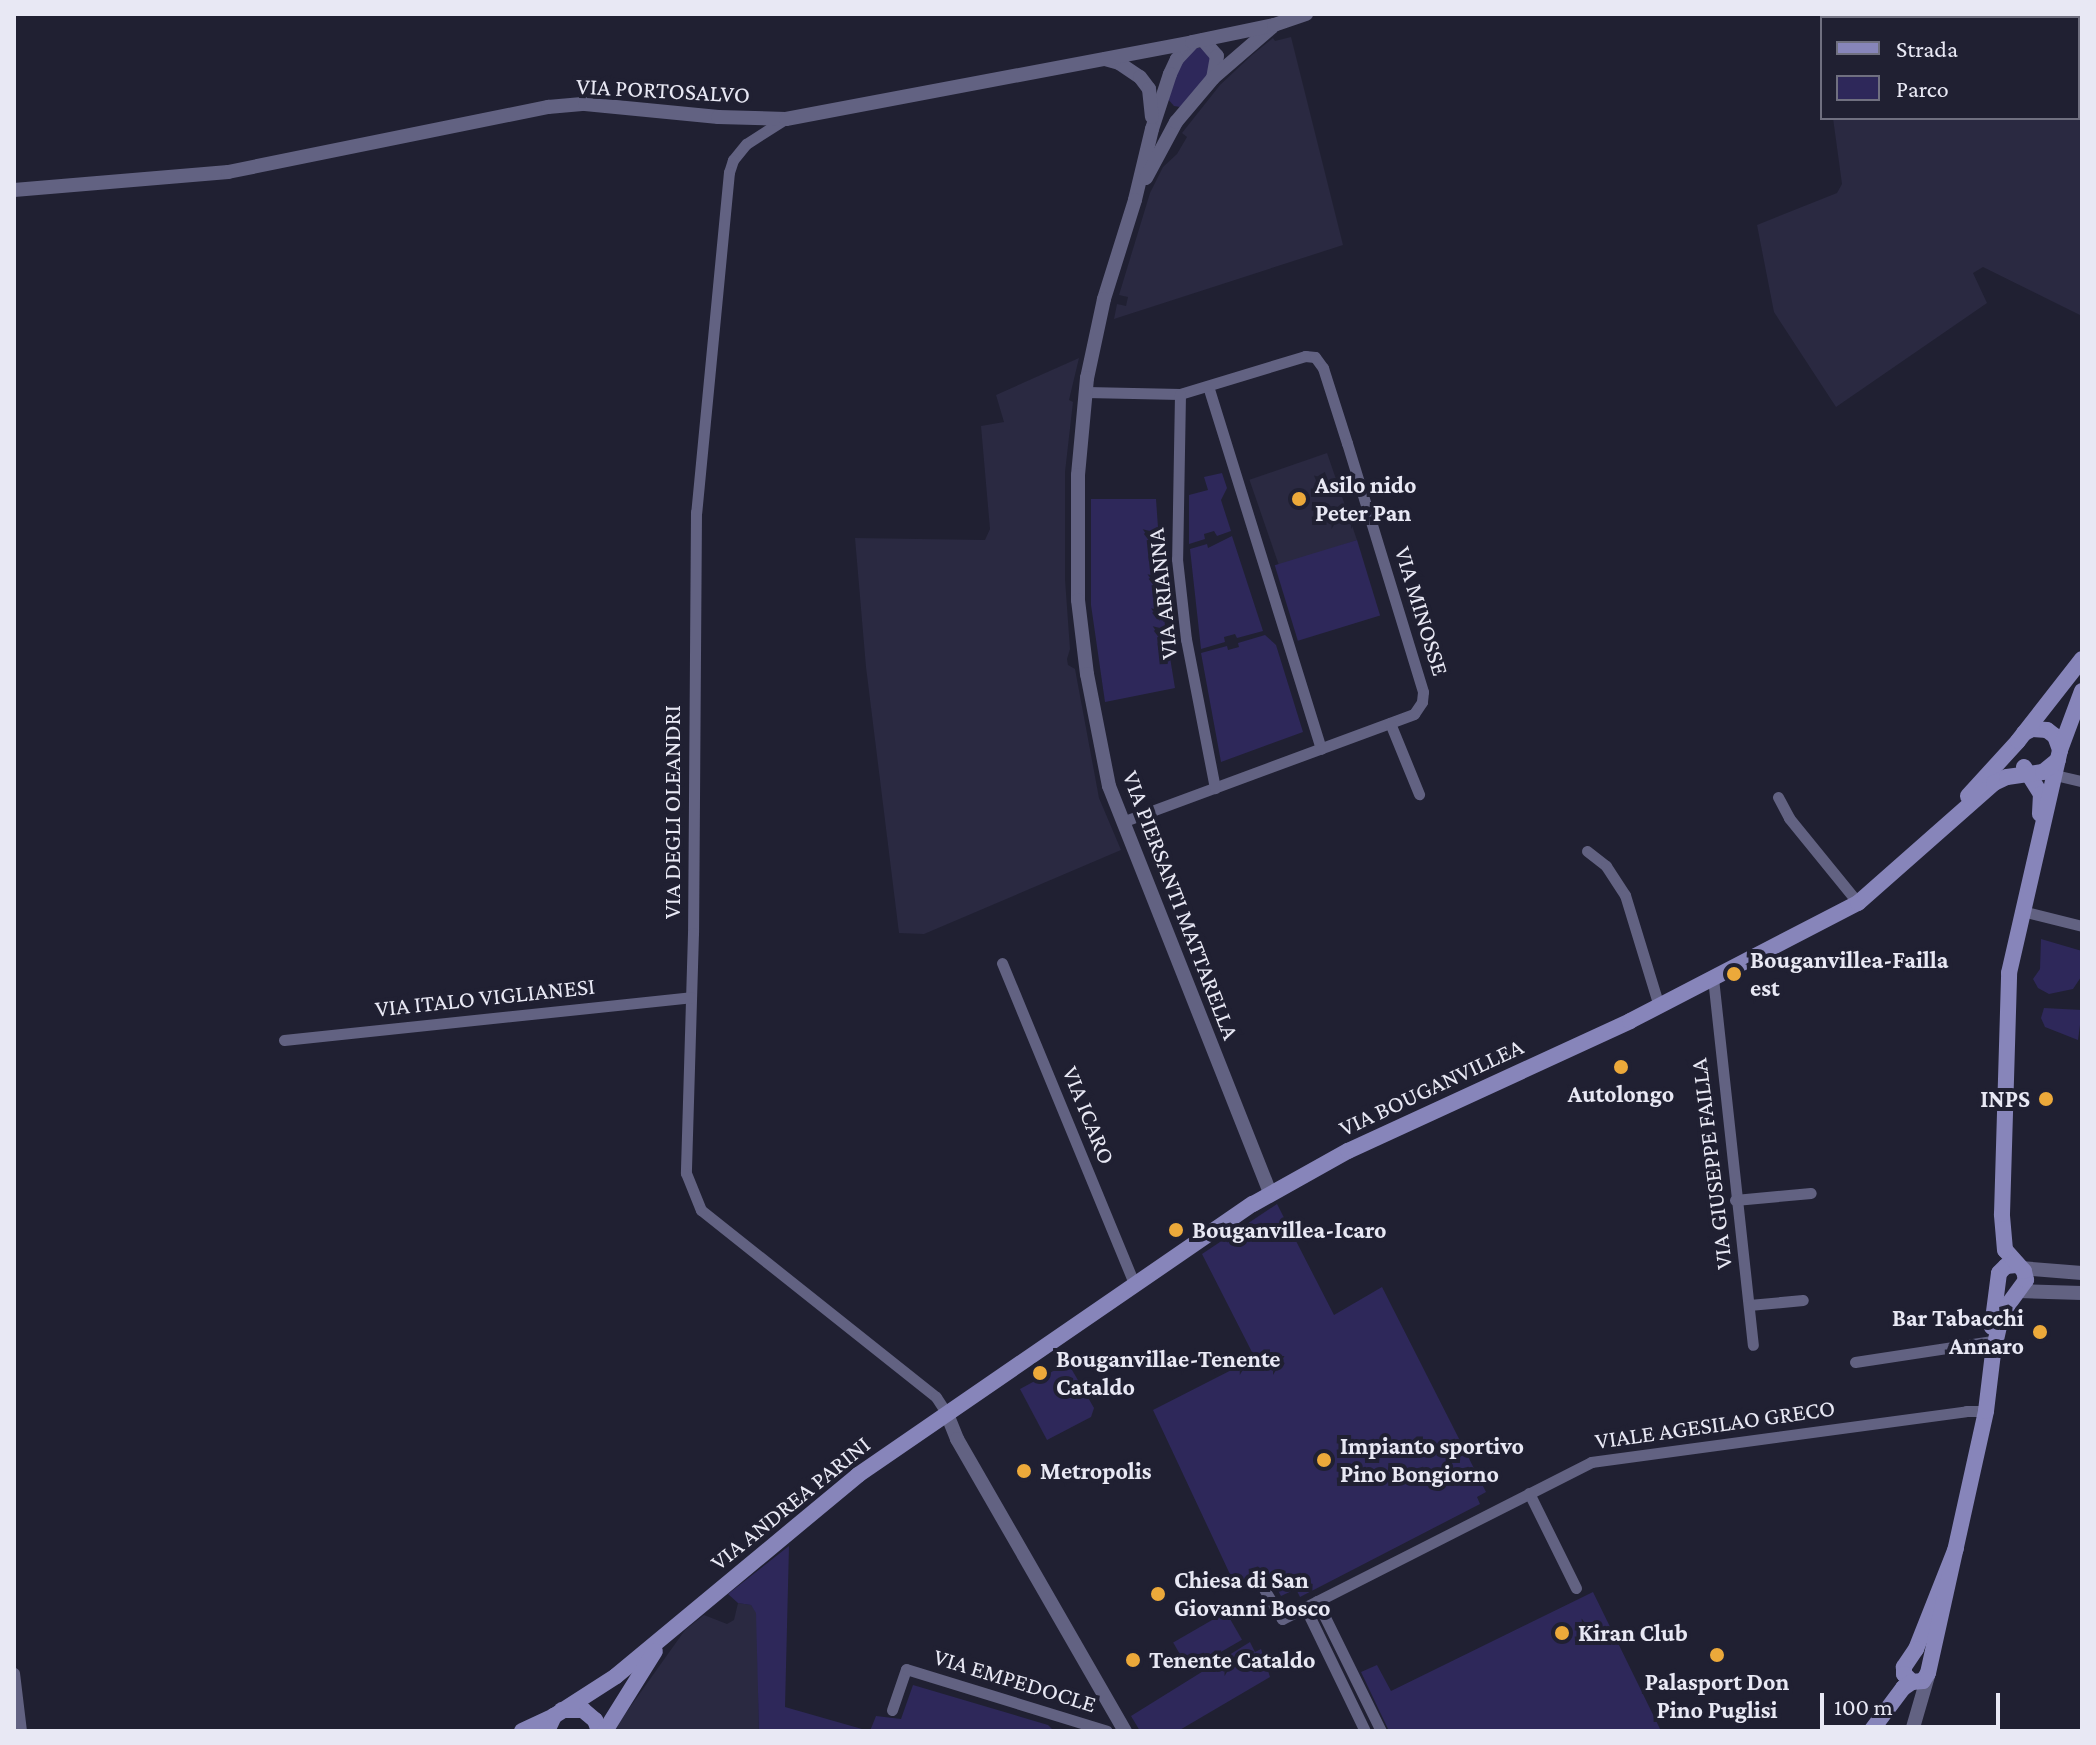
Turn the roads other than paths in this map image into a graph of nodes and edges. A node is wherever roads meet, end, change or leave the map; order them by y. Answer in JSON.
{"nodes":[{"id":1,"x":1306,"y":14,"type":"edge"},
{"id":2,"x":1274,"y":25,"type":"junction"},
{"id":3,"x":1197,"y":41,"type":"junction"},
{"id":4,"x":1105,"y":59,"type":"junction"},
{"id":5,"x":1213,"y":78,"type":"junction"},
{"id":6,"x":786,"y":119,"type":"junction"},
{"id":7,"x":1152,"y":129,"type":"junction"},
{"id":8,"x":14,"y":190,"type":"edge"},
{"id":9,"x":1135,"y":200,"type":"junction"},
{"id":10,"x":1208,"y":386,"type":"junction"},
{"id":11,"x":1086,"y":392,"type":"junction"},
{"id":12,"x":1180,"y":394,"type":"junction"},
{"id":13,"x":2082,"y":659,"type":"edge"},
{"id":14,"x":2082,"y":691,"type":"edge"},
{"id":15,"x":1390,"y":723,"type":"junction"},
{"id":16,"x":2021,"y":737,"type":"junction"},
{"id":17,"x":1321,"y":749,"type":"junction"},
{"id":18,"x":2058,"y":761,"type":"junction"},
{"id":19,"x":2028,"y":771,"type":"junction"},
{"id":20,"x":2082,"y":781,"type":"edge"},
{"id":21,"x":1215,"y":788,"type":"junction"},
{"id":22,"x":1419,"y":794,"type":"dead end"},
{"id":23,"x":1778,"y":797,"type":"dead end"},
{"id":24,"x":1122,"y":822,"type":"junction"},
{"id":25,"x":1945,"y":825,"type":"junction"},
{"id":26,"x":2037,"y":843,"type":"junction"},
{"id":27,"x":1587,"y":851,"type":"dead end"},
{"id":28,"x":1858,"y":903,"type":"junction"},
{"id":29,"x":2022,"y":911,"type":"junction"},
{"id":30,"x":2082,"y":926,"type":"edge"},
{"id":31,"x":1002,"y":963,"type":"dead end"},
{"id":32,"x":1713,"y":978,"type":"junction"},
{"id":33,"x":691,"y":997,"type":"junction"},
{"id":34,"x":1659,"y":1006,"type":"junction"},
{"id":35,"x":284,"y":1040,"type":"dead end"},
{"id":36,"x":1270,"y":1193,"type":"junction"},
{"id":37,"x":1811,"y":1193,"type":"dead end"},
{"id":38,"x":1735,"y":1200,"type":"junction"},
{"id":39,"x":2002,"y":1214,"type":"junction"},
{"id":40,"x":2018,"y":1266,"type":"junction"},
{"id":41,"x":2082,"y":1273,"type":"edge"},
{"id":42,"x":1998,"y":1275,"type":"junction"},
{"id":43,"x":1134,"y":1283,"type":"junction"},
{"id":44,"x":2018,"y":1292,"type":"junction"},
{"id":45,"x":2082,"y":1293,"type":"edge"},
{"id":46,"x":1803,"y":1300,"type":"dead end"},
{"id":47,"x":1749,"y":1305,"type":"junction"},
{"id":48,"x":1753,"y":1345,"type":"dead end"},
{"id":49,"x":1992,"y":1347,"type":"junction"},
{"id":50,"x":1855,"y":1362,"type":"dead end"},
{"id":51,"x":1986,"y":1411,"type":"junction"},
{"id":52,"x":947,"y":1414,"type":"junction"},
{"id":53,"x":1529,"y":1493,"type":"junction"},
{"id":54,"x":1576,"y":1588,"type":"dead end"},
{"id":55,"x":1264,"y":1589,"type":"dead end"},
{"id":56,"x":1317,"y":1601,"type":"junction"},
{"id":57,"x":1305,"y":1607,"type":"junction"},
{"id":58,"x":668,"y":1634,"type":"junction"},
{"id":59,"x":14,"y":1673,"type":"edge"},
{"id":60,"x":1916,"y":1674,"type":"junction"},
{"id":61,"x":892,"y":1710,"type":"dead end"},
{"id":62,"x":554,"y":1719,"type":"edge"},
{"id":63,"x":1125,"y":1730,"type":"edge"},
{"id":64,"x":21,"y":1731,"type":"edge"},
{"id":65,"x":522,"y":1731,"type":"edge"},
{"id":66,"x":602,"y":1731,"type":"edge"},
{"id":67,"x":1108,"y":1731,"type":"edge"},
{"id":68,"x":1365,"y":1731,"type":"edge"},
{"id":69,"x":1381,"y":1731,"type":"edge"},
{"id":70,"x":1871,"y":1731,"type":"edge"},
{"id":71,"x":1912,"y":1731,"type":"edge"}],
"edges":[{"from":1,"to":2,"type":"street","name":"VIA PORTOSALVO"},
{"from":2,"to":3,"type":"street","name":"VIA PORTOSALVO"},
{"from":2,"to":5,"type":"street"},
{"from":3,"to":4,"type":"street","name":"VIA PORTOSALVO"},
{"from":3,"to":5,"type":"street"},
{"from":3,"to":7,"type":"street"},
{"from":4,"to":6,"type":"street","name":"VIA PORTOSALVO"},
{"from":4,"to":7,"type":"street"},
{"from":5,"to":9,"type":"street"},
{"from":6,"to":8,"type":"street","name":"VIA PORTOSALVO"},
{"from":6,"to":33,"type":"street","name":"VIA DEGLI OLEANDRI"},
{"from":7,"to":9,"type":"street"},
{"from":9,"to":11,"type":"street","name":"VIA PIERSANTI MATTARELLA"},
{"from":10,"to":12,"type":"street","name":"VIA MINOSSE"},
{"from":10,"to":15,"type":"street","name":"VIA MINOSSE"},
{"from":10,"to":17,"type":"street"},
{"from":11,"to":12,"type":"street","name":"VIA MINOSSE"},
{"from":11,"to":24,"type":"street","name":"VIA PIERSANTI MATTARELLA"},
{"from":12,"to":21,"type":"street","name":"VIA ARIANNA"},
{"from":13,"to":16,"type":"main road"},
{"from":14,"to":18,"type":"main road"},
{"from":15,"to":17,"type":"street","name":"VIA MINOSSE"},
{"from":15,"to":22,"type":"street"},
{"from":16,"to":18,"type":"main road"},
{"from":16,"to":19,"type":"main road"},
{"from":16,"to":25,"type":"main road"},
{"from":17,"to":21,"type":"street","name":"VIA MINOSSE"},
{"from":18,"to":19,"type":"main road"},
{"from":18,"to":20,"type":"street"},
{"from":18,"to":26,"type":"main road"},
{"from":19,"to":25,"type":"main road"},
{"from":19,"to":26,"type":"main road"},
{"from":21,"to":24,"type":"street","name":"VIA MINOSSE"},
{"from":23,"to":28,"type":"street"},
{"from":24,"to":36,"type":"street","name":"VIA PIERSANTI MATTARELLA"},
{"from":25,"to":28,"type":"main road","name":"VIA BOUGANVILLEA"},
{"from":26,"to":29,"type":"main road"},
{"from":27,"to":34,"type":"street"},
{"from":28,"to":32,"type":"main road","name":"VIA BOUGANVILLEA"},
{"from":29,"to":30,"type":"street"},
{"from":29,"to":39,"type":"main road"},
{"from":31,"to":43,"type":"street","name":"VIA ICARO"},
{"from":32,"to":34,"type":"main road","name":"VIA BOUGANVILLEA"},
{"from":32,"to":38,"type":"street","name":"VIA GIUSEPPE FAILLA"},
{"from":33,"to":35,"type":"street","name":"VIA ITALO VIGLIANESI"},
{"from":33,"to":52,"type":"street","name":"VIA DEGLI OLEANDRI"},
{"from":34,"to":36,"type":"main road","name":"VIA BOUGANVILLEA"},
{"from":36,"to":43,"type":"main road","name":"VIA BOUGANVILLEA"},
{"from":37,"to":38,"type":"street"},
{"from":38,"to":47,"type":"street","name":"VIA GIUSEPPE FAILLA"},
{"from":39,"to":40,"type":"main road"},
{"from":39,"to":42,"type":"main road"},
{"from":40,"to":41,"type":"street"},
{"from":40,"to":42,"type":"main road"},
{"from":40,"to":44,"type":"main road"},
{"from":42,"to":44,"type":"main road"},
{"from":42,"to":49,"type":"main road"},
{"from":43,"to":52,"type":"main road","name":"VIA BOUGANVILLEA"},
{"from":44,"to":45,"type":"street"},
{"from":44,"to":49,"type":"main road"},
{"from":46,"to":47,"type":"street"},
{"from":47,"to":48,"type":"street","name":"VIA GIUSEPPE FAILLA"},
{"from":49,"to":50,"type":"street"},
{"from":49,"to":51,"type":"main road"},
{"from":51,"to":53,"type":"street","name":"VIALE AGESILAO GRECO"},
{"from":51,"to":60,"type":"main road"},
{"from":52,"to":58,"type":"main road","name":"VIA ANDREA PARINI"},
{"from":52,"to":63,"type":"street"},
{"from":53,"to":54,"type":"street"},
{"from":53,"to":56,"type":"street","name":"VIALE AGESILAO GRECO"},
{"from":55,"to":57,"type":"street","name":"VIALE AGESILAO GRECO"},
{"from":56,"to":57,"type":"street","name":"VIALE AGESILAO GRECO"},
{"from":56,"to":69,"type":"street"},
{"from":57,"to":68,"type":"street"},
{"from":58,"to":62,"type":"main road","name":"VIA ANDREA PARINI"},
{"from":58,"to":66,"type":"main road"},
{"from":59,"to":64,"type":"street"},
{"from":60,"to":70,"type":"main road"},
{"from":60,"to":71,"type":"street"},
{"from":61,"to":67,"type":"street","name":"VIA EMPEDOCLE"},
{"from":62,"to":65,"type":"main road","name":"VIA ANDREA PARINI"},
{"from":62,"to":66,"type":"main road"},
{"from":63,"to":67,"type":"street","name":"VIA EMPEDOCLE"}]}
